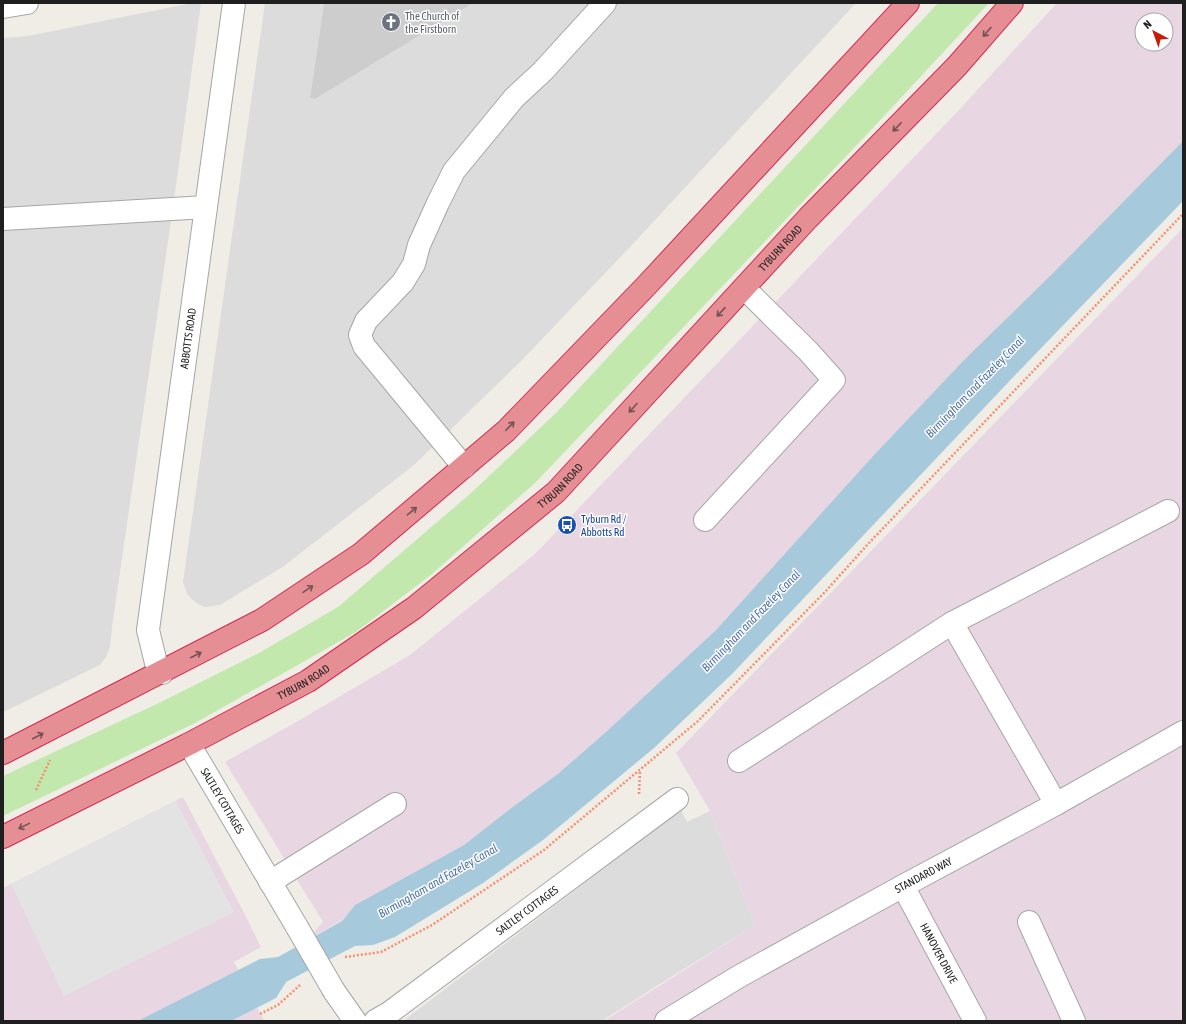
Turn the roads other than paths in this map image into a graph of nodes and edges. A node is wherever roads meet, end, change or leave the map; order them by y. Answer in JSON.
{"nodes":[{"id":1,"x":27,"y":3,"type":"edge"},
{"id":2,"x":234,"y":3,"type":"edge"},
{"id":3,"x":606,"y":3,"type":"edge"},
{"id":4,"x":908,"y":3,"type":"edge"},
{"id":5,"x":1012,"y":3,"type":"edge"},
{"id":6,"x":3,"y":7,"type":"edge"},
{"id":7,"x":206,"y":207,"type":"junction"},
{"id":8,"x":3,"y":219,"type":"edge"},
{"id":9,"x":744,"y":288,"type":"junction"},
{"id":10,"x":464,"y":467,"type":"junction"},
{"id":11,"x":1168,"y":511,"type":"dead end"},
{"id":12,"x":705,"y":520,"type":"dead end"},
{"id":13,"x":952,"y":623,"type":"junction"},
{"id":14,"x":162,"y":672,"type":"junction"},
{"id":15,"x":1183,"y":732,"type":"edge"},
{"id":16,"x":189,"y":744,"type":"junction"},
{"id":17,"x":3,"y":753,"type":"edge"},
{"id":18,"x":739,"y":761,"type":"dead end"},
{"id":19,"x":678,"y":799,"type":"dead end"},
{"id":20,"x":395,"y":804,"type":"dead end"},
{"id":21,"x":1056,"y":804,"type":"junction"},
{"id":22,"x":3,"y":837,"type":"edge"},
{"id":23,"x":270,"y":882,"type":"junction"},
{"id":24,"x":903,"y":886,"type":"junction"},
{"id":25,"x":1028,"y":922,"type":"dead end"},
{"id":26,"x":356,"y":1021,"type":"edge"},
{"id":27,"x":375,"y":1021,"type":"edge"},
{"id":28,"x":666,"y":1021,"type":"edge"},
{"id":29,"x":975,"y":1021,"type":"edge"},
{"id":30,"x":1074,"y":1021,"type":"edge"}],
"edges":[{"from":1,"to":6,"type":"street"},
{"from":2,"to":7,"type":"street","name":"ABBOTTS ROAD"},
{"from":3,"to":10,"type":"street"},
{"from":10,"to":4,"type":"highway","one_way":true},
{"from":5,"to":9,"type":"highway","name":"TYBURN ROAD","one_way":true},
{"from":7,"to":8,"type":"street"},
{"from":7,"to":14,"type":"street","name":"ABBOTTS ROAD"},
{"from":9,"to":12,"type":"street"},
{"from":9,"to":16,"type":"highway","name":"TYBURN ROAD","one_way":true},
{"from":14,"to":10,"type":"highway","one_way":true},
{"from":11,"to":13,"type":"street"},
{"from":13,"to":18,"type":"street"},
{"from":13,"to":21,"type":"street"},
{"from":17,"to":14,"type":"highway","one_way":true},
{"from":15,"to":21,"type":"street","name":"STANDARD WAY"},
{"from":16,"to":22,"type":"highway","name":"TYBURN ROAD","one_way":true},
{"from":16,"to":23,"type":"street","name":"SALTLEY COTTAGES"},
{"from":19,"to":27,"type":"street","name":"SALTLEY COTTAGES"},
{"from":20,"to":23,"type":"street"},
{"from":21,"to":24,"type":"street","name":"STANDARD WAY"},
{"from":23,"to":26,"type":"street","name":"SALTLEY COTTAGES","bridge":true},
{"from":24,"to":28,"type":"street","name":"STANDARD WAY"},
{"from":24,"to":29,"type":"street","name":"HANOVER DRIVE"},
{"from":25,"to":30,"type":"street"}]}
